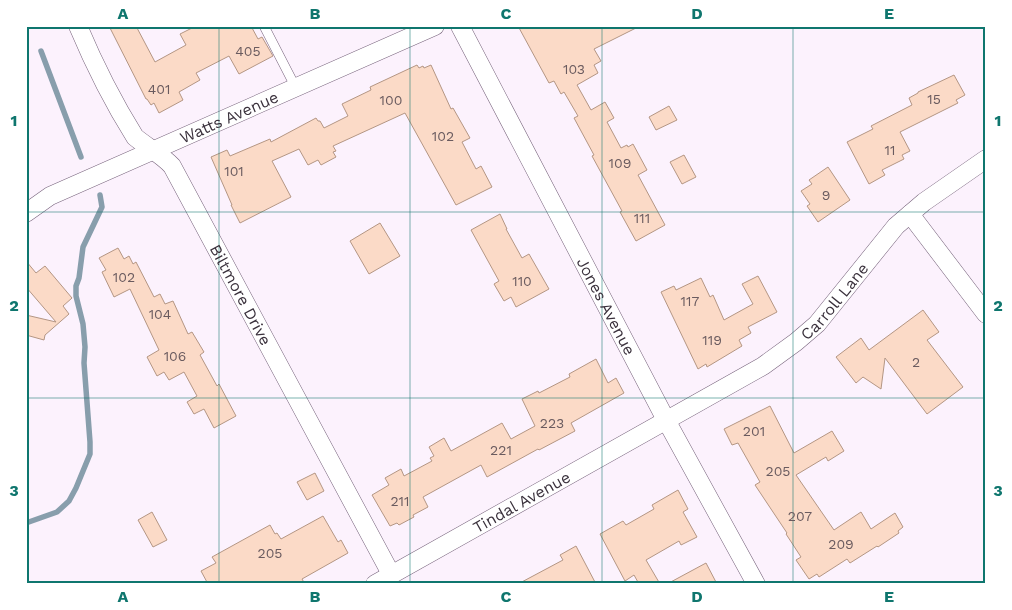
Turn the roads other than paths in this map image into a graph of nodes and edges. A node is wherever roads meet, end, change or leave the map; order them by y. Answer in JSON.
{"nodes":[{"id":1,"x":78,"y":26,"type":"edge"},
{"id":2,"x":264,"y":26,"type":"edge"},
{"id":3,"x":435,"y":26,"type":"edge"},
{"id":4,"x":460,"y":26,"type":"edge"},
{"id":5,"x":296,"y":88,"type":"junction"},
{"id":6,"x":154,"y":151,"type":"junction"},
{"id":7,"x":986,"y":159,"type":"edge"},
{"id":8,"x":26,"y":213,"type":"edge"},
{"id":9,"x":910,"y":214,"type":"junction"},
{"id":10,"x":986,"y":314,"type":"edge"},
{"id":11,"x":666,"y":420,"type":"junction"},
{"id":12,"x":391,"y":574,"type":"junction"},
{"id":13,"x":375,"y":584,"type":"edge"},
{"id":14,"x":756,"y":584,"type":"edge"}],
"edges":[{"from":1,"to":6,"type":"street","name":"Biltmore Drive"},
{"from":2,"to":5,"type":"lane"},
{"from":3,"to":5,"type":"street","name":"Watts Avenue"},
{"from":4,"to":11,"type":"street","name":"Jones Avenue"},
{"from":5,"to":6,"type":"street","name":"Watts Avenue"},
{"from":6,"to":8,"type":"street","name":"Watts Avenue"},
{"from":6,"to":12,"type":"street","name":"Biltmore Drive"},
{"from":7,"to":9,"type":"street","name":"Carroll Lane"},
{"from":9,"to":10,"type":"street"},
{"from":9,"to":11,"type":"street","name":"Carroll Lane"},
{"from":11,"to":12,"type":"street","name":"Tindal Avenue"},
{"from":11,"to":14,"type":"street","name":"Jones Avenue"},
{"from":12,"to":13,"type":"street","name":"Tindal Avenue"}]}
